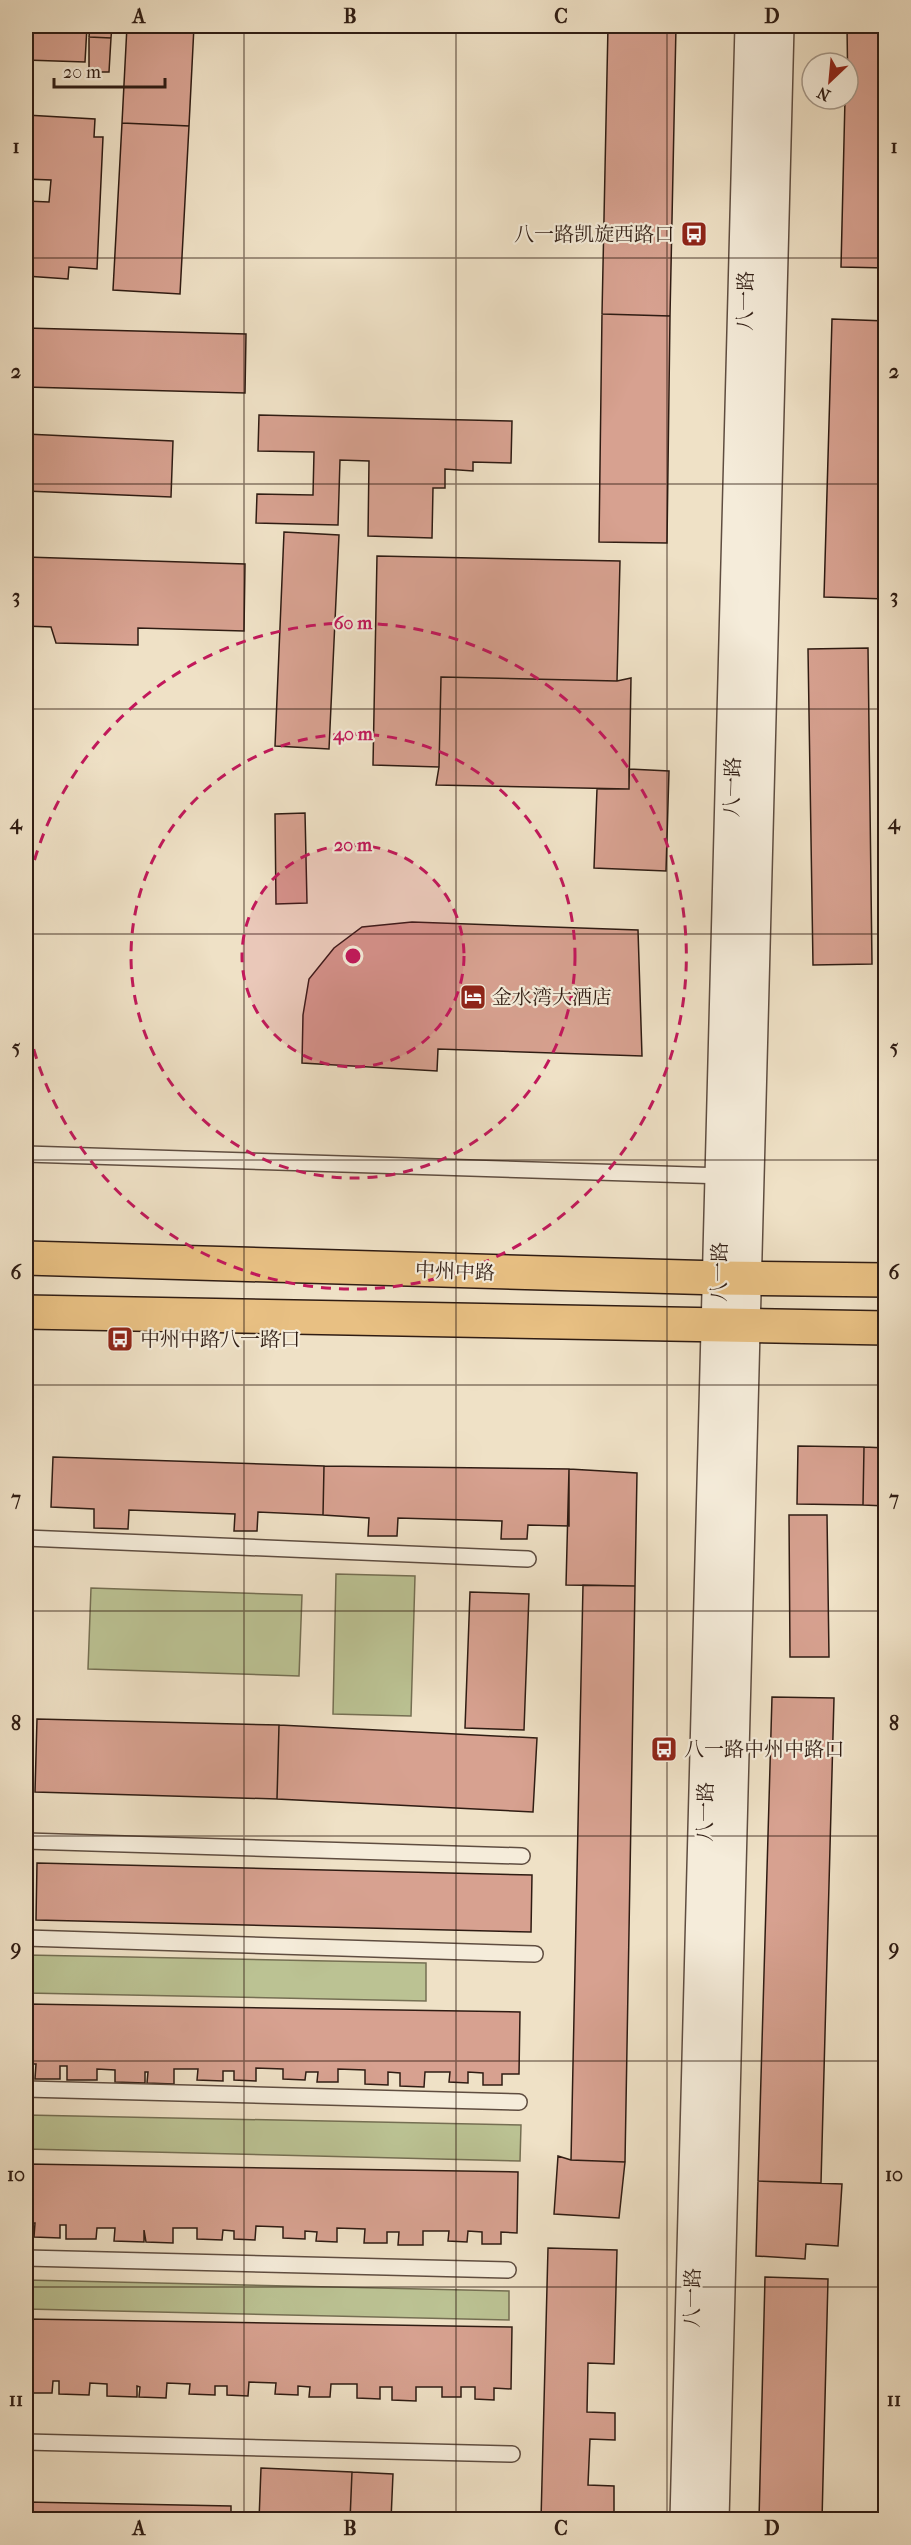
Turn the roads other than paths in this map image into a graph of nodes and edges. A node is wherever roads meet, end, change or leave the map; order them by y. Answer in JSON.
{"nodes":[{"id":1,"x":752,"y":26,"type":"edge"},
{"id":2,"x":777,"y":26,"type":"edge"},
{"id":3,"x":26,"y":1154,"type":"edge"},
{"id":4,"x":734,"y":1176,"type":"junction"},
{"id":5,"x":26,"y":1258,"type":"edge"},
{"id":6,"x":732,"y":1279,"type":"junction"},
{"id":7,"x":885,"y":1280,"type":"edge"},
{"id":8,"x":26,"y":1312,"type":"edge"},
{"id":9,"x":730,"y":1327,"type":"junction"},
{"id":10,"x":885,"y":1328,"type":"edge"},
{"id":11,"x":26,"y":1538,"type":"edge"},
{"id":12,"x":528,"y":1559,"type":"dead end"},
{"id":13,"x":26,"y":1841,"type":"edge"},
{"id":14,"x":522,"y":1856,"type":"dead end"},
{"id":15,"x":26,"y":1938,"type":"edge"},
{"id":16,"x":535,"y":1954,"type":"dead end"},
{"id":17,"x":885,"y":1985,"type":"edge"},
{"id":18,"x":885,"y":2014,"type":"edge"},
{"id":19,"x":26,"y":2090,"type":"edge"},
{"id":20,"x":519,"y":2102,"type":"dead end"},
{"id":21,"x":26,"y":2258,"type":"edge"},
{"id":22,"x":508,"y":2270,"type":"dead end"},
{"id":23,"x":26,"y":2442,"type":"edge"},
{"id":24,"x":512,"y":2454,"type":"dead end"},
{"id":25,"x":687,"y":2520,"type":"edge"},
{"id":26,"x":712,"y":2520,"type":"edge"}],
"edges":[{"from":1,"to":4,"type":"street","name":"八一路"},
{"from":2,"to":4,"type":"street","name":"八一路"},
{"from":3,"to":4,"type":"lane"},
{"from":4,"to":6,"type":"street","name":"八一路"},
{"from":5,"to":6,"type":"main road","name":"中州中路"},
{"from":6,"to":7,"type":"main road","name":"中州中路"},
{"from":6,"to":9,"type":"street","name":"八一路"},
{"from":8,"to":9,"type":"main road"},
{"from":9,"to":10,"type":"main road"},
{"from":9,"to":25,"type":"street","name":"八一路"},
{"from":9,"to":26,"type":"street","name":"八一路"},
{"from":11,"to":12,"type":"lane"},
{"from":13,"to":14,"type":"lane"},
{"from":15,"to":16,"type":"lane"},
{"from":17,"to":18,"type":"lane"},
{"from":19,"to":20,"type":"lane"},
{"from":21,"to":22,"type":"lane"},
{"from":23,"to":24,"type":"lane"}]}
